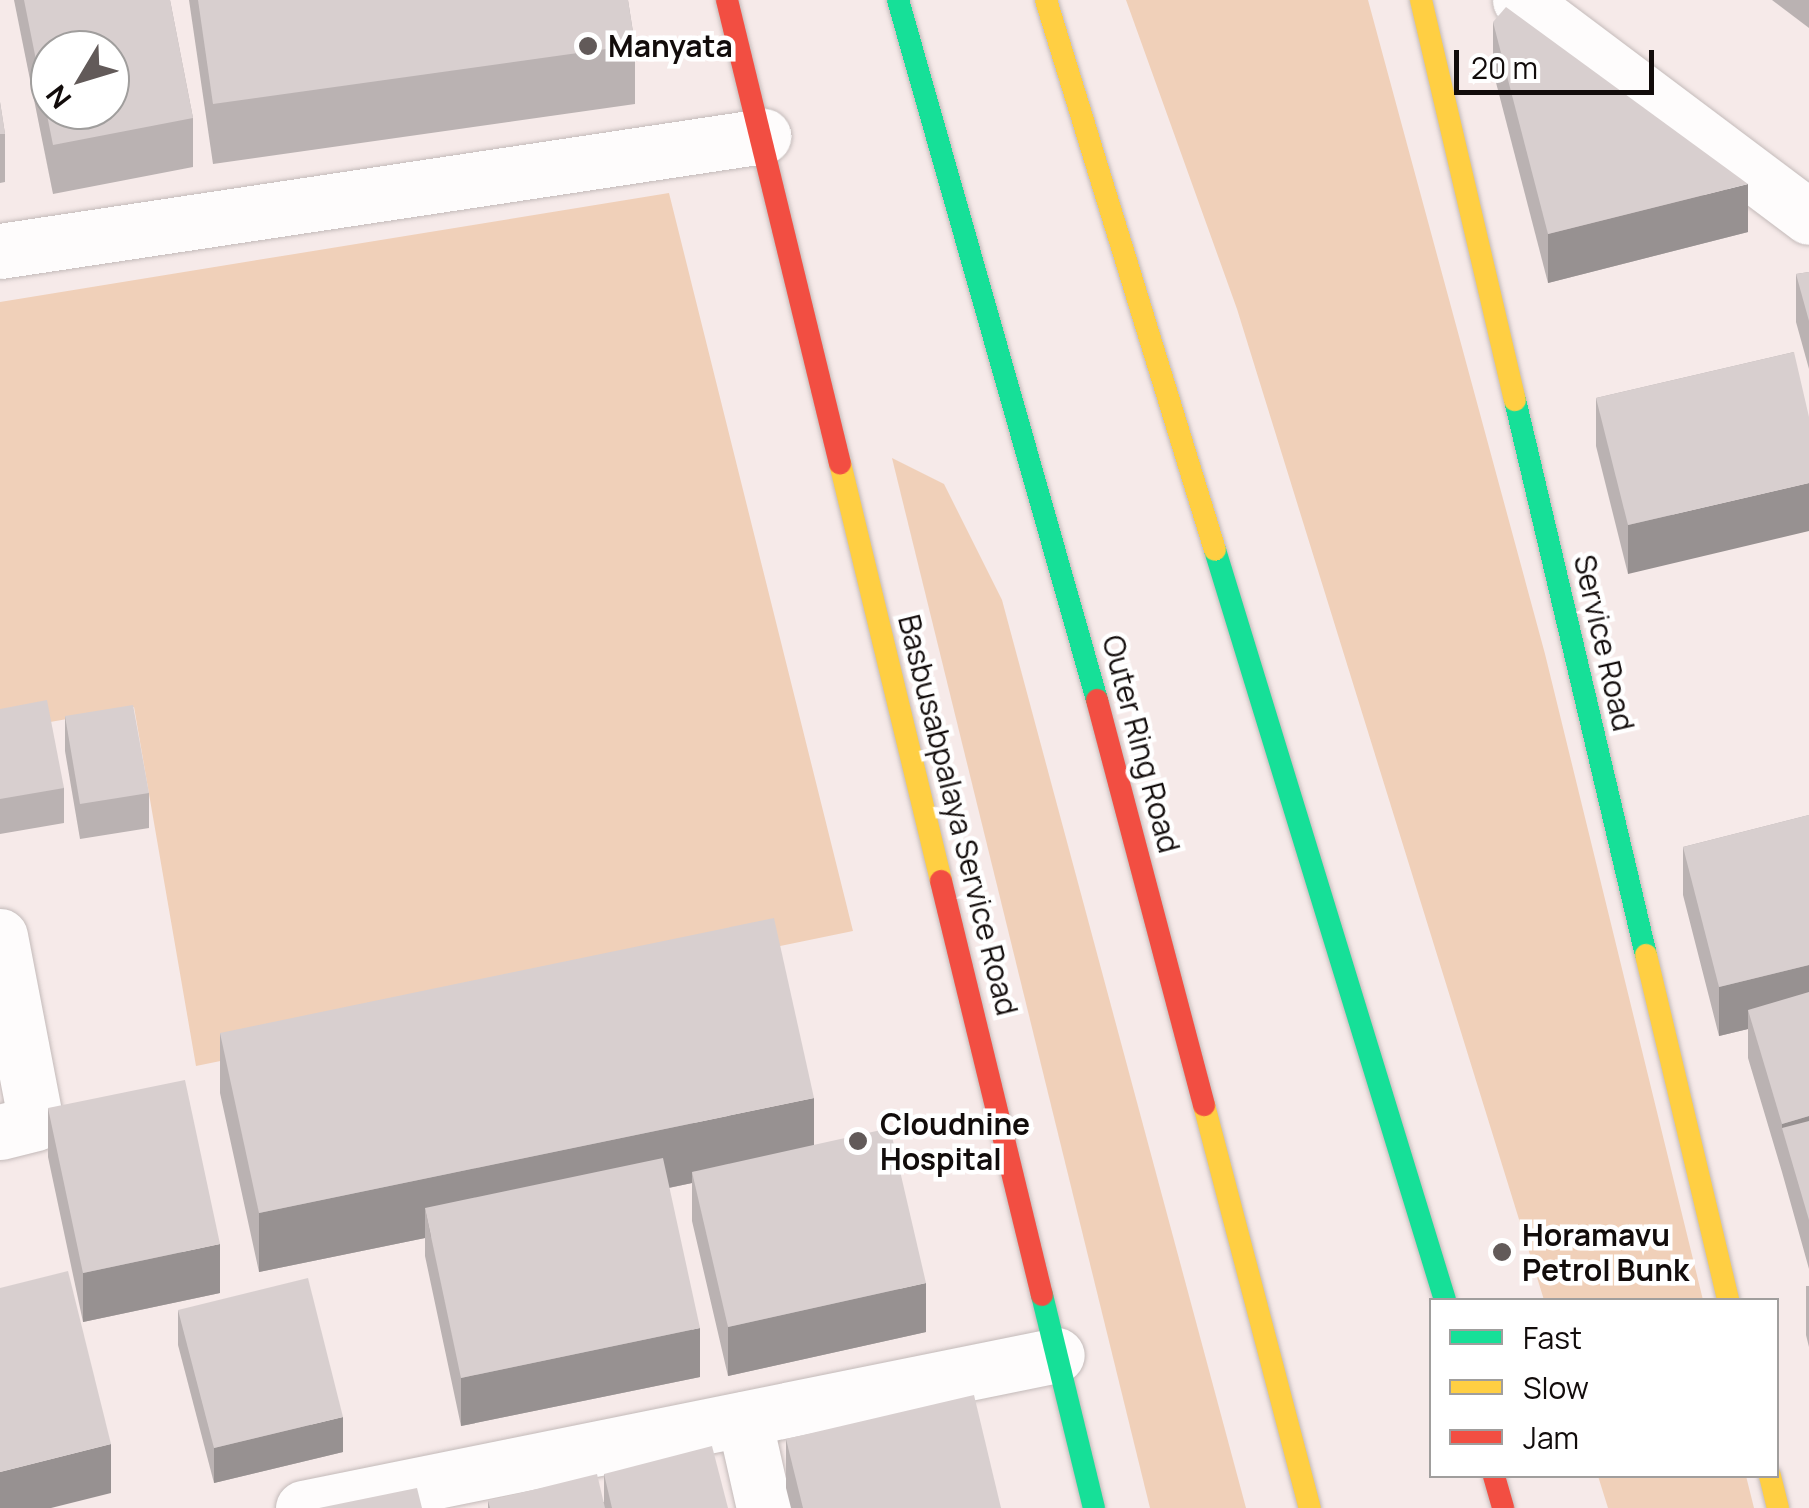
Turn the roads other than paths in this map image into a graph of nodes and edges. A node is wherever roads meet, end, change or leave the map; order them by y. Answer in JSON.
{"nodes":[{"id":1,"x":727,"y":0,"type":"edge"},
{"id":2,"x":898,"y":0,"type":"edge"},
{"id":3,"x":1046,"y":0,"type":"edge"},
{"id":4,"x":1421,"y":0,"type":"edge"},
{"id":5,"x":1520,"y":0,"type":"edge"},
{"id":6,"x":762,"y":136,"type":"junction"},
{"id":7,"x":1809,"y":216,"type":"edge"},
{"id":8,"x":0,"y":250,"type":"edge"},
{"id":9,"x":0,"y":936,"type":"edge"},
{"id":10,"x":93,"y":1116,"type":"edge"},
{"id":11,"x":18,"y":1127,"type":"edge"},
{"id":12,"x":1444,"y":1298,"type":"edge"},
{"id":13,"x":1728,"y":1298,"type":"edge"},
{"id":14,"x":1057,"y":1355,"type":"junction"},
{"id":15,"x":744,"y":1419,"type":"junction"},
{"id":16,"x":1495,"y":1478,"type":"edge"},
{"id":17,"x":1770,"y":1478,"type":"edge"},
{"id":18,"x":436,"y":1495,"type":"edge"},
{"id":19,"x":303,"y":1508,"type":"edge"},
{"id":20,"x":764,"y":1508,"type":"edge"},
{"id":21,"x":1094,"y":1508,"type":"edge"},
{"id":22,"x":1310,"y":1508,"type":"edge"},
{"id":23,"x":1503,"y":1508,"type":"edge"},
{"id":24,"x":1778,"y":1508,"type":"edge"}],
"edges":[{"from":1,"to":6,"type":"main road","name":"Basbusabpalaya Service Road"},
{"from":2,"to":22,"type":"main road","name":"Outer Ring Road"},
{"from":3,"to":12,"type":"main road"},
{"from":4,"to":13,"type":"main road","name":"Service Road"},
{"from":5,"to":7,"type":"street"},
{"from":6,"to":8,"type":"street"},
{"from":6,"to":14,"type":"main road","name":"Basbusabpalaya Service Road"},
{"from":9,"to":11,"type":"street"},
{"from":10,"to":11,"type":"street"},
{"from":14,"to":15,"type":"street"},
{"from":14,"to":21,"type":"main road","name":"Basbusabpalaya Service Road"},
{"from":15,"to":18,"type":"street"},
{"from":15,"to":20,"type":"street"},
{"from":16,"to":23,"type":"main road"},
{"from":17,"to":24,"type":"main road"},
{"from":18,"to":19,"type":"street"}]}
